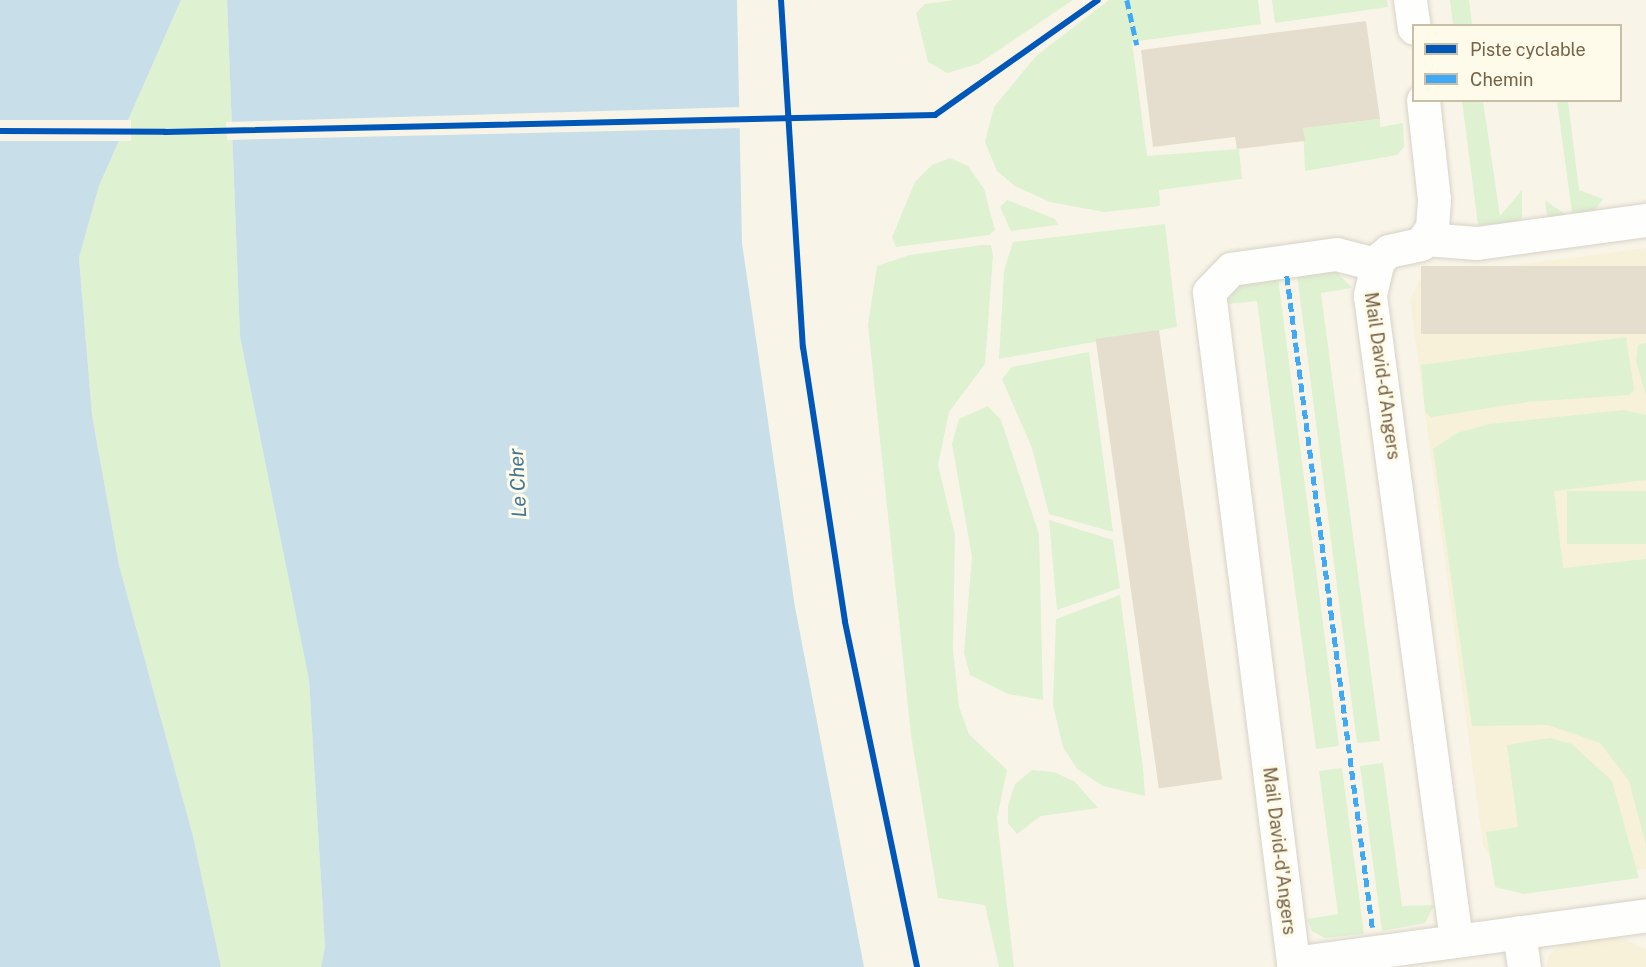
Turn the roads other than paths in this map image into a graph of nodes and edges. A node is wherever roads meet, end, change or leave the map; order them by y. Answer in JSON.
{"nodes":[{"id":1,"x":1410,"y":0,"type":"edge"},
{"id":2,"x":1413,"y":24,"type":"edge"},
{"id":3,"x":1423,"y":102,"type":"edge"},
{"id":4,"x":1646,"y":220,"type":"edge"},
{"id":5,"x":1425,"y":239,"type":"junction"},
{"id":6,"x":1375,"y":264,"type":"junction"},
{"id":7,"x":1646,"y":915,"type":"edge"},
{"id":8,"x":1519,"y":932,"type":"junction"},
{"id":9,"x":1456,"y":940,"type":"junction"},
{"id":10,"x":1524,"y":967,"type":"edge"}],
"edges":[{"from":1,"to":2,"type":"street"},
{"from":3,"to":5,"type":"street"},
{"from":4,"to":5,"type":"street"},
{"from":5,"to":6,"type":"street"},
{"from":6,"to":9,"type":"street","name":"Mail David-d'Angers"},
{"from":6,"to":9,"type":"street","name":"Mail David-d'Angers"},
{"from":7,"to":8,"type":"street"},
{"from":8,"to":9,"type":"street"},
{"from":8,"to":10,"type":"street"}]}
